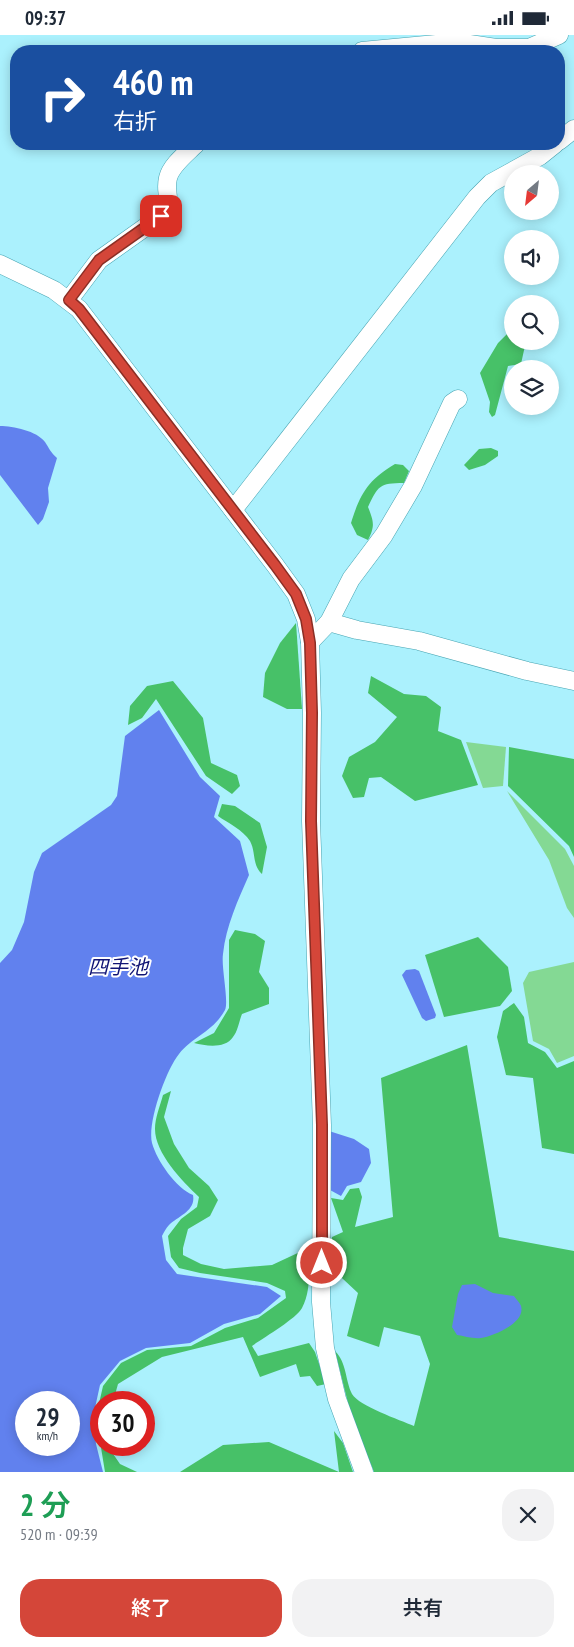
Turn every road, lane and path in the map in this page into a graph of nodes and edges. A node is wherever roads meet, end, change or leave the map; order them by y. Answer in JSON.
{"nodes":[{"id":1,"x":559,"y":35,"type":"edge"},
{"id":2,"x":434,"y":45,"type":"edge"},
{"id":3,"x":471,"y":45,"type":"edge"},
{"id":4,"x":536,"y":45,"type":"edge"},
{"id":5,"x":190,"y":150,"type":"edge"},
{"id":6,"x":548,"y":150,"type":"edge"},
{"id":7,"x":0,"y":264,"type":"edge"},
{"id":8,"x":69,"y":300,"type":"junction"},
{"id":9,"x":458,"y":399,"type":"dead end"},
{"id":10,"x":233,"y":510,"type":"junction"},
{"id":11,"x":329,"y":622,"type":"junction"},
{"id":12,"x":310,"y":643,"type":"junction"},
{"id":13,"x":574,"y":681,"type":"edge"},
{"id":14,"x":364,"y":1472,"type":"edge"}],
"edges":[{"from":1,"to":4,"type":"street"},
{"from":2,"to":3,"type":"street"},
{"from":5,"to":8,"type":"street"},
{"from":6,"to":10,"type":"street"},
{"from":7,"to":8,"type":"street"},
{"from":8,"to":10,"type":"street"},
{"from":9,"to":11,"type":"street"},
{"from":10,"to":12,"type":"street"},
{"from":11,"to":12,"type":"street"},
{"from":11,"to":13,"type":"street"},
{"from":12,"to":14,"type":"street"}]}
